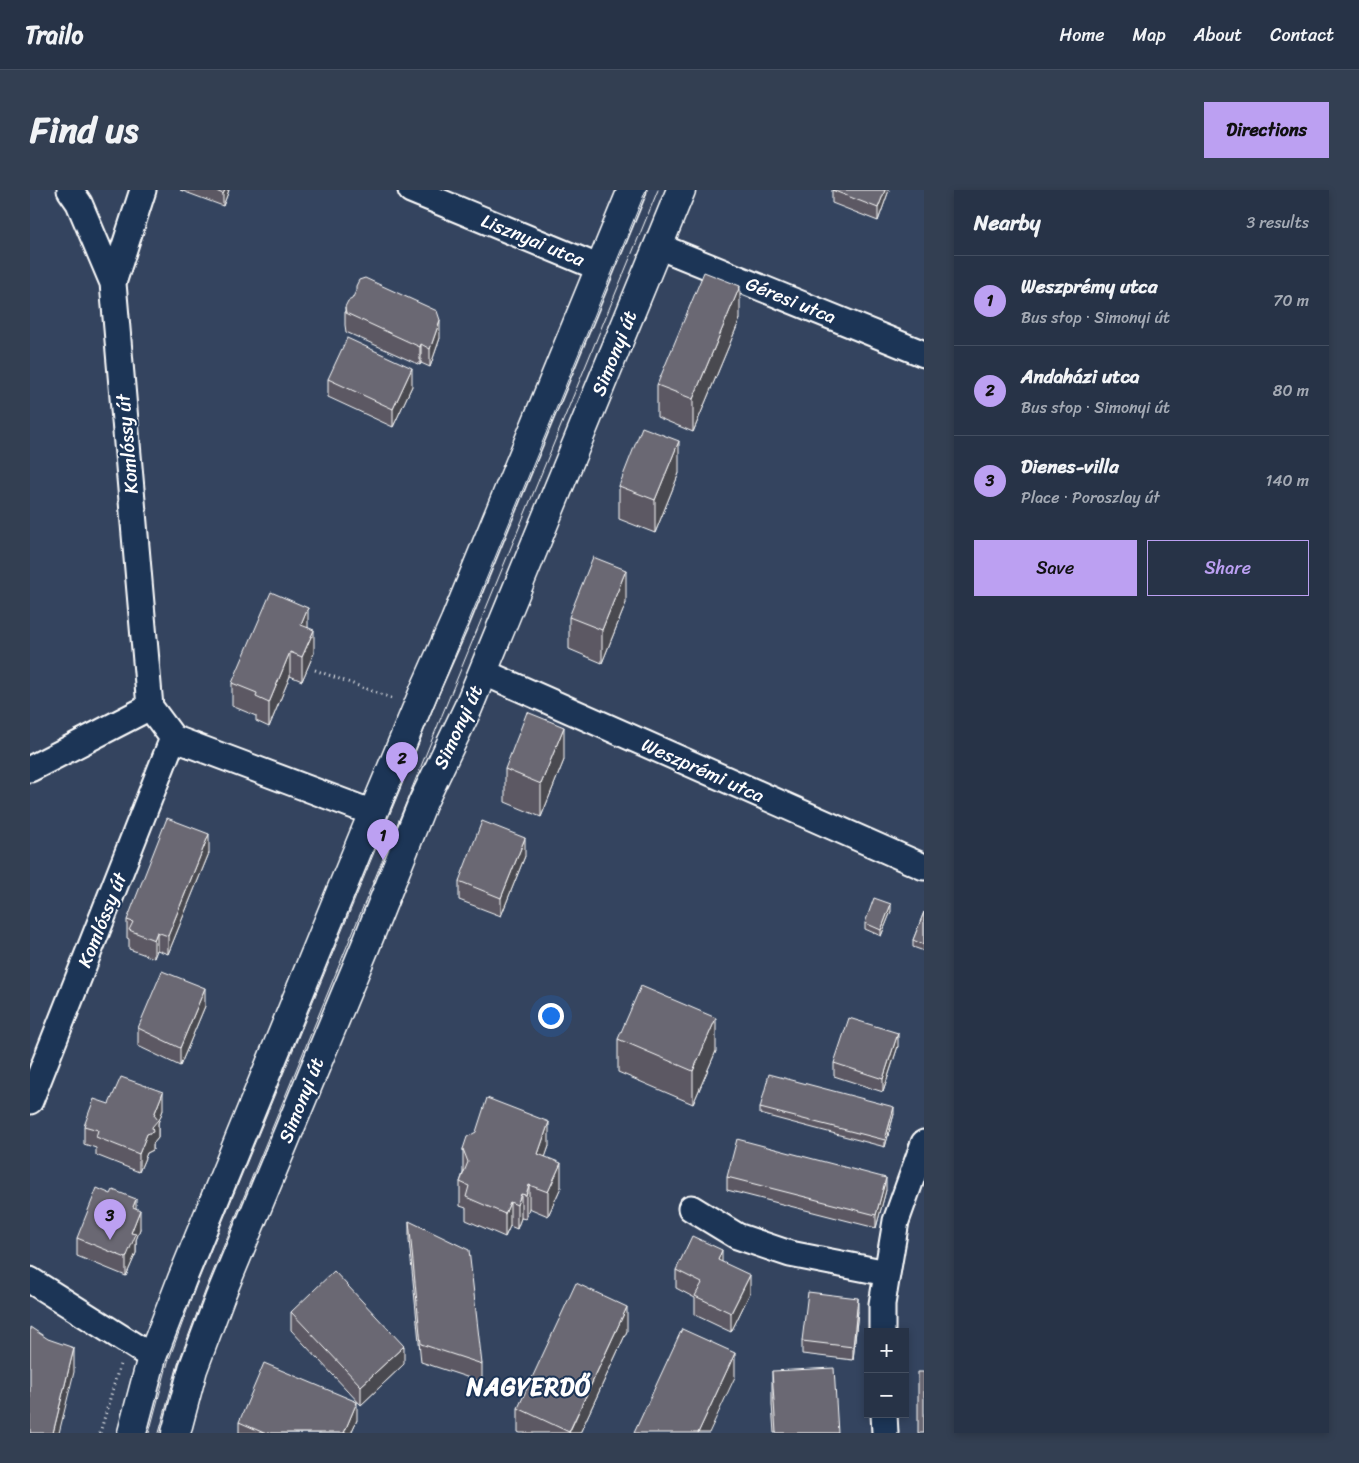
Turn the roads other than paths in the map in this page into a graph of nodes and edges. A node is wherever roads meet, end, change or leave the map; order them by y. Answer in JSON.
{"nodes":[{"id":1,"x":70,"y":190,"type":"edge"},
{"id":2,"x":143,"y":190,"type":"edge"},
{"id":3,"x":411,"y":190,"type":"edge"},
{"id":4,"x":632,"y":190,"type":"edge"},
{"id":5,"x":681,"y":190,"type":"edge"},
{"id":6,"x":658,"y":246,"type":"junction"},
{"id":7,"x":600,"y":268,"type":"junction"},
{"id":8,"x":112,"y":283,"type":"junction"},
{"id":9,"x":924,"y":354,"type":"edge"},
{"id":10,"x":483,"y":672,"type":"junction"},
{"id":11,"x":150,"y":707,"type":"junction"},
{"id":12,"x":173,"y":738,"type":"junction"},
{"id":13,"x":30,"y":769,"type":"edge"},
{"id":14,"x":373,"y":813,"type":"junction"},
{"id":15,"x":924,"y":867,"type":"edge"},
{"id":16,"x":30,"y":1101,"type":"edge"},
{"id":17,"x":924,"y":1143,"type":"edge"},
{"id":18,"x":691,"y":1208,"type":"dead end"},
{"id":19,"x":887,"y":1272,"type":"junction"},
{"id":20,"x":30,"y":1280,"type":"edge"},
{"id":21,"x":882,"y":1328,"type":"edge"},
{"id":22,"x":152,"y":1357,"type":"junction"},
{"id":23,"x":884,"y":1418,"type":"edge"},
{"id":24,"x":132,"y":1433,"type":"edge"},
{"id":25,"x":176,"y":1433,"type":"edge"},
{"id":26,"x":885,"y":1433,"type":"edge"}],
"edges":[{"from":1,"to":8,"type":"street","name":"Komlóssy út"},
{"from":2,"to":8,"type":"street"},
{"from":3,"to":7,"type":"street","name":"Lisznyai utca"},
{"from":4,"to":7,"type":"street"},
{"from":5,"to":6,"type":"street","name":"Simonyi út"},
{"from":6,"to":9,"type":"street","name":"Géresi utca"},
{"from":6,"to":10,"type":"street","name":"Simonyi út"},
{"from":7,"to":14,"type":"street"},
{"from":8,"to":11,"type":"street","name":"Komlóssy út"},
{"from":10,"to":15,"type":"street","name":"Weszprémi utca"},
{"from":10,"to":25,"type":"street","name":"Simonyi út"},
{"from":11,"to":12,"type":"street"},
{"from":11,"to":13,"type":"street"},
{"from":12,"to":14,"type":"street"},
{"from":12,"to":16,"type":"street","name":"Komlóssy út"},
{"from":14,"to":22,"type":"street"},
{"from":17,"to":19,"type":"street"},
{"from":18,"to":19,"type":"street"},
{"from":19,"to":21,"type":"street"},
{"from":20,"to":22,"type":"street"},
{"from":22,"to":24,"type":"street"},
{"from":23,"to":26,"type":"street"}]}
